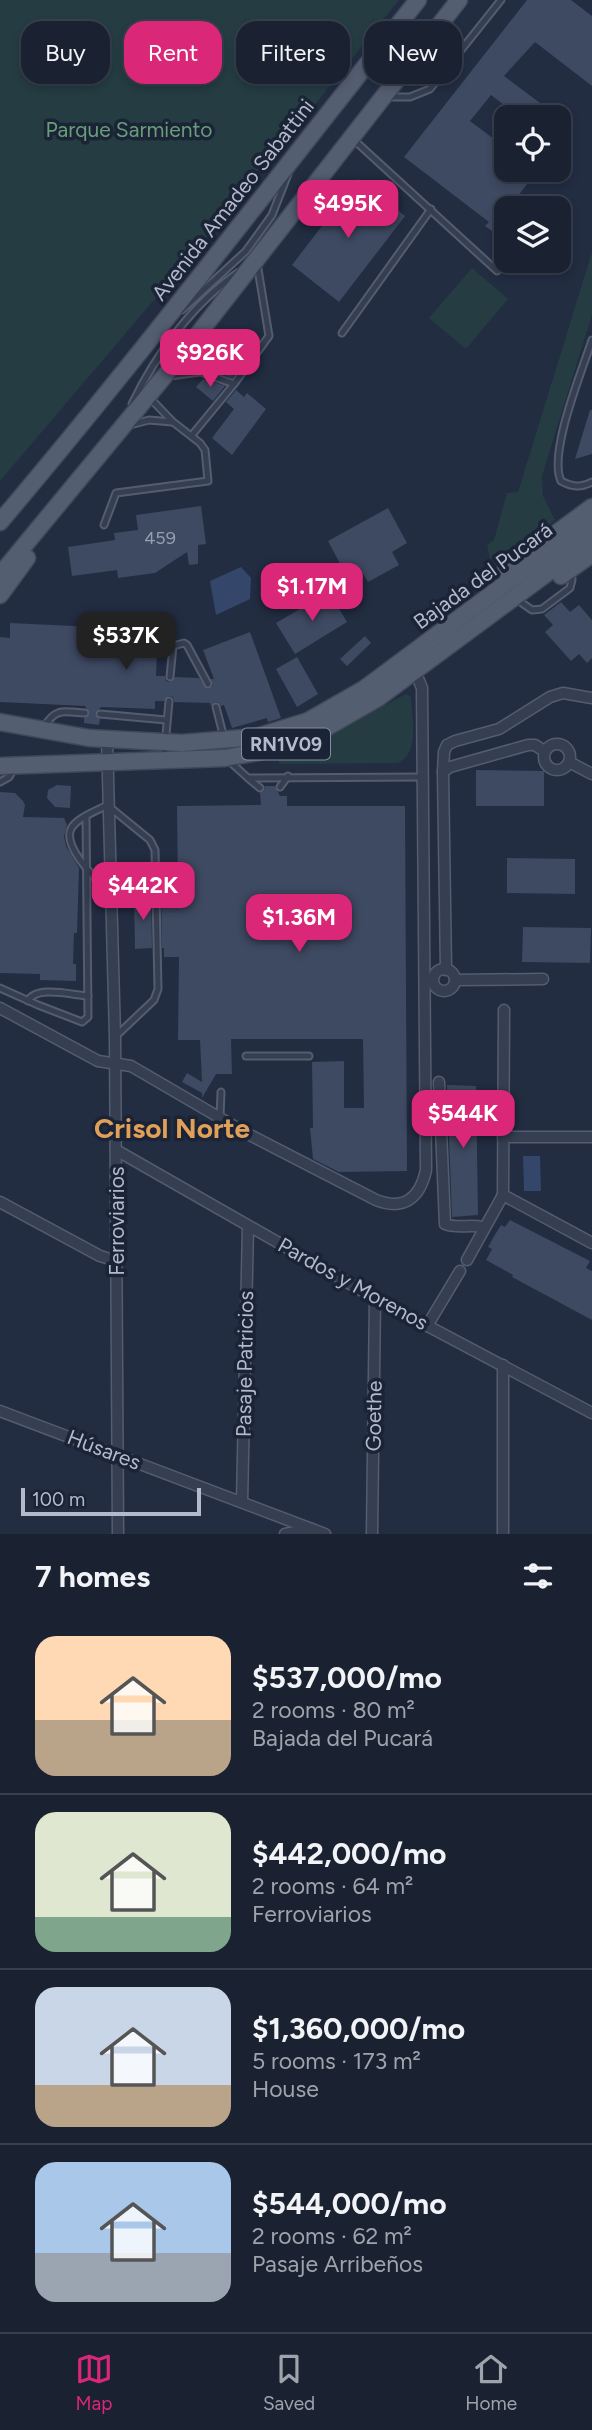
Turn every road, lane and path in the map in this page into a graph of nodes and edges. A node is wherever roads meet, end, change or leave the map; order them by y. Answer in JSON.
{"nodes":[{"id":1,"x":418,"y":0,"type":"edge"},
{"id":2,"x":459,"y":0,"type":"edge"},
{"id":3,"x":501,"y":0,"type":"edge"},
{"id":4,"x":383,"y":97,"type":"junction"},
{"id":5,"x":352,"y":138,"type":"junction"},
{"id":6,"x":430,"y":209,"type":"junction"},
{"id":7,"x":257,"y":260,"type":"junction"},
{"id":8,"x":494,"y":268,"type":"edge"},
{"id":9,"x":342,"y":333,"type":"dead end"},
{"id":10,"x":592,"y":340,"type":"edge"},
{"id":11,"x":181,"y":356,"type":"junction"},
{"id":12,"x":245,"y":369,"type":"junction"},
{"id":13,"x":163,"y":377,"type":"junction"},
{"id":14,"x":234,"y":384,"type":"junction"},
{"id":15,"x":147,"y":396,"type":"junction"},
{"id":16,"x":173,"y":422,"type":"junction"},
{"id":17,"x":121,"y":429,"type":"junction"},
{"id":18,"x":192,"y":435,"type":"junction"},
{"id":19,"x":52,"y":461,"type":"junction"},
{"id":20,"x":592,"y":482,"type":"edge"},
{"id":21,"x":71,"y":492,"type":"junction"},
{"id":22,"x":592,"y":507,"type":"edge"},
{"id":23,"x":0,"y":509,"type":"edge"},
{"id":24,"x":0,"y":522,"type":"edge"},
{"id":25,"x":592,"y":523,"type":"edge"},
{"id":26,"x":104,"y":525,"type":"dead end"},
{"id":27,"x":592,"y":540,"type":"edge"},
{"id":28,"x":592,"y":554,"type":"edge"},
{"id":29,"x":0,"y":575,"type":"edge"},
{"id":30,"x":0,"y":595,"type":"edge"},
{"id":31,"x":412,"y":653,"type":"junction"},
{"id":32,"x":441,"y":653,"type":"junction"},
{"id":33,"x":415,"y":671,"type":"junction"},
{"id":34,"x":170,"y":677,"type":"dead end"},
{"id":35,"x":208,"y":684,"type":"dead end"},
{"id":36,"x":592,"y":698,"type":"edge"},
{"id":37,"x":169,"y":702,"type":"dead end"},
{"id":38,"x":216,"y":707,"type":"dead end"},
{"id":39,"x":85,"y":713,"type":"dead end"},
{"id":40,"x":100,"y":714,"type":"dead end"},
{"id":41,"x":166,"y":720,"type":"junction"},
{"id":42,"x":0,"y":722,"type":"edge"},
{"id":43,"x":43,"y":730,"type":"junction"},
{"id":44,"x":107,"y":740,"type":"junction"},
{"id":45,"x":224,"y":741,"type":"junction"},
{"id":46,"x":165,"y":742,"type":"junction"},
{"id":47,"x":544,"y":751,"type":"junction"},
{"id":48,"x":225,"y":758,"type":"junction"},
{"id":49,"x":164,"y":761,"type":"junction"},
{"id":50,"x":106,"y":762,"type":"junction"},
{"id":51,"x":569,"y":762,"type":"junction"},
{"id":52,"x":8,"y":765,"type":"edge"},
{"id":53,"x":443,"y":772,"type":"junction"},
{"id":54,"x":592,"y":774,"type":"edge"},
{"id":55,"x":288,"y":776,"type":"junction"},
{"id":56,"x":422,"y":777,"type":"junction"},
{"id":57,"x":248,"y":778,"type":"junction"},
{"id":58,"x":0,"y":782,"type":"edge"},
{"id":59,"x":280,"y":787,"type":"dead end"},
{"id":60,"x":260,"y":788,"type":"dead end"},
{"id":61,"x":107,"y":805,"type":"junction"},
{"id":62,"x":86,"y":817,"type":"junction"},
{"id":63,"x":86,"y":867,"type":"junction"},
{"id":64,"x":110,"y":894,"type":"junction"},
{"id":65,"x":446,"y":970,"type":"junction"},
{"id":66,"x":455,"y":979,"type":"junction"},
{"id":67,"x":543,"y":979,"type":"dead end"},
{"id":68,"x":0,"y":988,"type":"edge"},
{"id":69,"x":88,"y":996,"type":"junction"},
{"id":70,"x":28,"y":1001,"type":"junction"},
{"id":71,"x":0,"y":1008,"type":"edge"},
{"id":72,"x":504,"y":1010,"type":"dead end"},
{"id":73,"x":115,"y":1037,"type":"junction"},
{"id":74,"x":246,"y":1056,"type":"dead end"},
{"id":75,"x":309,"y":1056,"type":"dead end"},
{"id":76,"x":115,"y":1063,"type":"junction"},
{"id":77,"x":439,"y":1082,"type":"dead end"},
{"id":78,"x":221,"y":1092,"type":"dead end"},
{"id":79,"x":220,"y":1118,"type":"junction"},
{"id":80,"x":503,"y":1137,"type":"junction"},
{"id":81,"x":592,"y":1138,"type":"edge"},
{"id":82,"x":117,"y":1150,"type":"junction"},
{"id":83,"x":503,"y":1195,"type":"junction"},
{"id":84,"x":0,"y":1202,"type":"edge"},
{"id":85,"x":248,"y":1226,"type":"junction"},
{"id":86,"x":483,"y":1227,"type":"junction"},
{"id":87,"x":592,"y":1243,"type":"edge"},
{"id":88,"x":467,"y":1260,"type":"dead end"},
{"id":89,"x":117,"y":1261,"type":"junction"},
{"id":90,"x":460,"y":1271,"type":"dead end"},
{"id":91,"x":375,"y":1298,"type":"junction"},
{"id":92,"x":427,"y":1326,"type":"junction"},
{"id":93,"x":503,"y":1365,"type":"junction"},
{"id":94,"x":0,"y":1411,"type":"edge"},
{"id":95,"x":592,"y":1413,"type":"edge"},
{"id":96,"x":117,"y":1454,"type":"junction"},
{"id":97,"x":242,"y":1502,"type":"junction"},
{"id":98,"x":312,"y":1529,"type":"junction"},
{"id":99,"x":118,"y":1534,"type":"edge"},
{"id":100,"x":285,"y":1534,"type":"edge"},
{"id":101,"x":325,"y":1534,"type":"edge"},
{"id":102,"x":372,"y":1534,"type":"edge"},
{"id":103,"x":503,"y":1534,"type":"edge"}],
"edges":[{"from":1,"to":19,"type":"main road","name":"Avenida Amadeo Sabattini"},
{"from":2,"to":4,"type":"main road"},
{"from":3,"to":4,"type":"lane"},
{"from":4,"to":5,"type":"main road"},
{"from":5,"to":6,"type":"lane"},
{"from":5,"to":7,"type":"main road"},
{"from":6,"to":8,"type":"lane"},
{"from":6,"to":9,"type":"lane"},
{"from":7,"to":11,"type":"main road"},
{"from":7,"to":12,"type":"lane"},
{"from":7,"to":17,"type":"lane"},
{"from":10,"to":20,"type":"lane"},
{"from":11,"to":12,"type":"lane"},
{"from":11,"to":13,"type":"main road"},
{"from":12,"to":14,"type":"lane"},
{"from":13,"to":14,"type":"lane"},
{"from":13,"to":15,"type":"main road"},
{"from":14,"to":18,"type":"lane"},
{"from":15,"to":16,"type":"lane"},
{"from":15,"to":17,"type":"main road"},
{"from":16,"to":17,"type":"lane"},
{"from":16,"to":18,"type":"lane"},
{"from":17,"to":21,"type":"main road"},
{"from":18,"to":26,"type":"lane"},
{"from":19,"to":23,"type":"main road"},
{"from":19,"to":24,"type":"main road","name":"Avenida Amadeo Sabattini"},
{"from":21,"to":29,"type":"main road"},
{"from":21,"to":30,"type":"main road"},
{"from":22,"to":31,"type":"main road"},
{"from":25,"to":31,"type":"main road","name":"Bajada del Pucará","number":"RN1V09"},
{"from":27,"to":32,"type":"main road","name":"Bajada del Pucará","number":"RN1V09"},
{"from":28,"to":32,"type":"main road"},
{"from":31,"to":45,"type":"main road","name":"Bajada del Pucará","number":"RN1V09"},
{"from":32,"to":33,"type":"main road","name":"Bajada del Pucará","number":"RN1V09"},
{"from":33,"to":48,"type":"main road","name":"Bajada del Pucará","number":"RN1V09"},
{"from":33,"to":56,"type":"street"},
{"from":34,"to":35,"type":"lane"},
{"from":36,"to":53,"type":"street"},
{"from":37,"to":41,"type":"lane"},
{"from":38,"to":45,"type":"lane"},
{"from":39,"to":43,"type":"lane"},
{"from":40,"to":41,"type":"lane"},
{"from":41,"to":46,"type":"lane"},
{"from":42,"to":43,"type":"main road","name":"Bajada del Pucará","number":"RN1V09"},
{"from":43,"to":44,"type":"main road","name":"Bajada del Pucará","number":"RN1V09"},
{"from":44,"to":46,"type":"main road","name":"Bajada del Pucará","number":"RN1V09"},
{"from":44,"to":50,"type":"street","name":"Ferroviarios"},
{"from":45,"to":46,"type":"main road","name":"Bajada del Pucará","number":"RN1V09"},
{"from":46,"to":49,"type":"lane"},
{"from":47,"to":51,"type":"street"},
{"from":47,"to":51,"type":"street"},
{"from":47,"to":53,"type":"street"},
{"from":48,"to":49,"type":"main road","name":"Bajada del Pucará","number":"RN1V09"},
{"from":48,"to":57,"type":"lane"},
{"from":49,"to":50,"type":"main road","name":"Bajada del Pucará","number":"RN1V09"},
{"from":50,"to":52,"type":"main road","name":"Bajada del Pucará","number":"RN1V09"},
{"from":50,"to":61,"type":"street","name":"Ferroviarios"},
{"from":51,"to":54,"type":"street"},
{"from":52,"to":58,"type":"lane"},
{"from":53,"to":65,"type":"street"},
{"from":55,"to":56,"type":"lane"},
{"from":55,"to":57,"type":"lane"},
{"from":55,"to":59,"type":"lane"},
{"from":56,"to":79,"type":"street"},
{"from":57,"to":60,"type":"lane"},
{"from":61,"to":62,"type":"lane"},
{"from":61,"to":64,"type":"street","name":"Ferroviarios"},
{"from":61,"to":73,"type":"lane"},
{"from":62,"to":63,"type":"lane"},
{"from":62,"to":63,"type":"lane"},
{"from":63,"to":64,"type":"lane"},
{"from":63,"to":69,"type":"lane"},
{"from":64,"to":73,"type":"street","name":"Ferroviarios"},
{"from":65,"to":66,"type":"street"},
{"from":65,"to":66,"type":"street"},
{"from":66,"to":67,"type":"street"},
{"from":68,"to":70,"type":"lane"},
{"from":69,"to":70,"type":"lane"},
{"from":69,"to":70,"type":"lane"},
{"from":71,"to":76,"type":"street"},
{"from":72,"to":80,"type":"street"},
{"from":73,"to":76,"type":"street","name":"Ferroviarios"},
{"from":74,"to":75,"type":"lane"},
{"from":76,"to":79,"type":"street"},
{"from":76,"to":82,"type":"street","name":"Ferroviarios"},
{"from":77,"to":86,"type":"street"},
{"from":78,"to":79,"type":"lane"},
{"from":80,"to":81,"type":"street"},
{"from":80,"to":83,"type":"street"},
{"from":82,"to":85,"type":"street","name":"Pardos y Morenos"},
{"from":82,"to":89,"type":"street","name":"Ferroviarios"},
{"from":83,"to":86,"type":"street"},
{"from":83,"to":87,"type":"street"},
{"from":84,"to":89,"type":"street"},
{"from":85,"to":91,"type":"street","name":"Pardos y Morenos"},
{"from":85,"to":97,"type":"street","name":"Pasaje Patricios"},
{"from":86,"to":88,"type":"street"},
{"from":89,"to":96,"type":"street","name":"Ferroviarios"},
{"from":90,"to":92,"type":"street"},
{"from":91,"to":92,"type":"street","name":"Pardos y Morenos"},
{"from":91,"to":102,"type":"street","name":"Goethe"},
{"from":92,"to":93,"type":"street","name":"Pardos y Morenos"},
{"from":93,"to":95,"type":"street","name":"Pardos y Morenos"},
{"from":93,"to":103,"type":"street"},
{"from":94,"to":96,"type":"street","name":"Húsares"},
{"from":96,"to":97,"type":"street","name":"Húsares"},
{"from":96,"to":99,"type":"street","name":"Ferroviarios"},
{"from":97,"to":98,"type":"street","name":"Húsares"},
{"from":98,"to":100,"type":"street"},
{"from":98,"to":101,"type":"street","name":"Húsares"}]}
